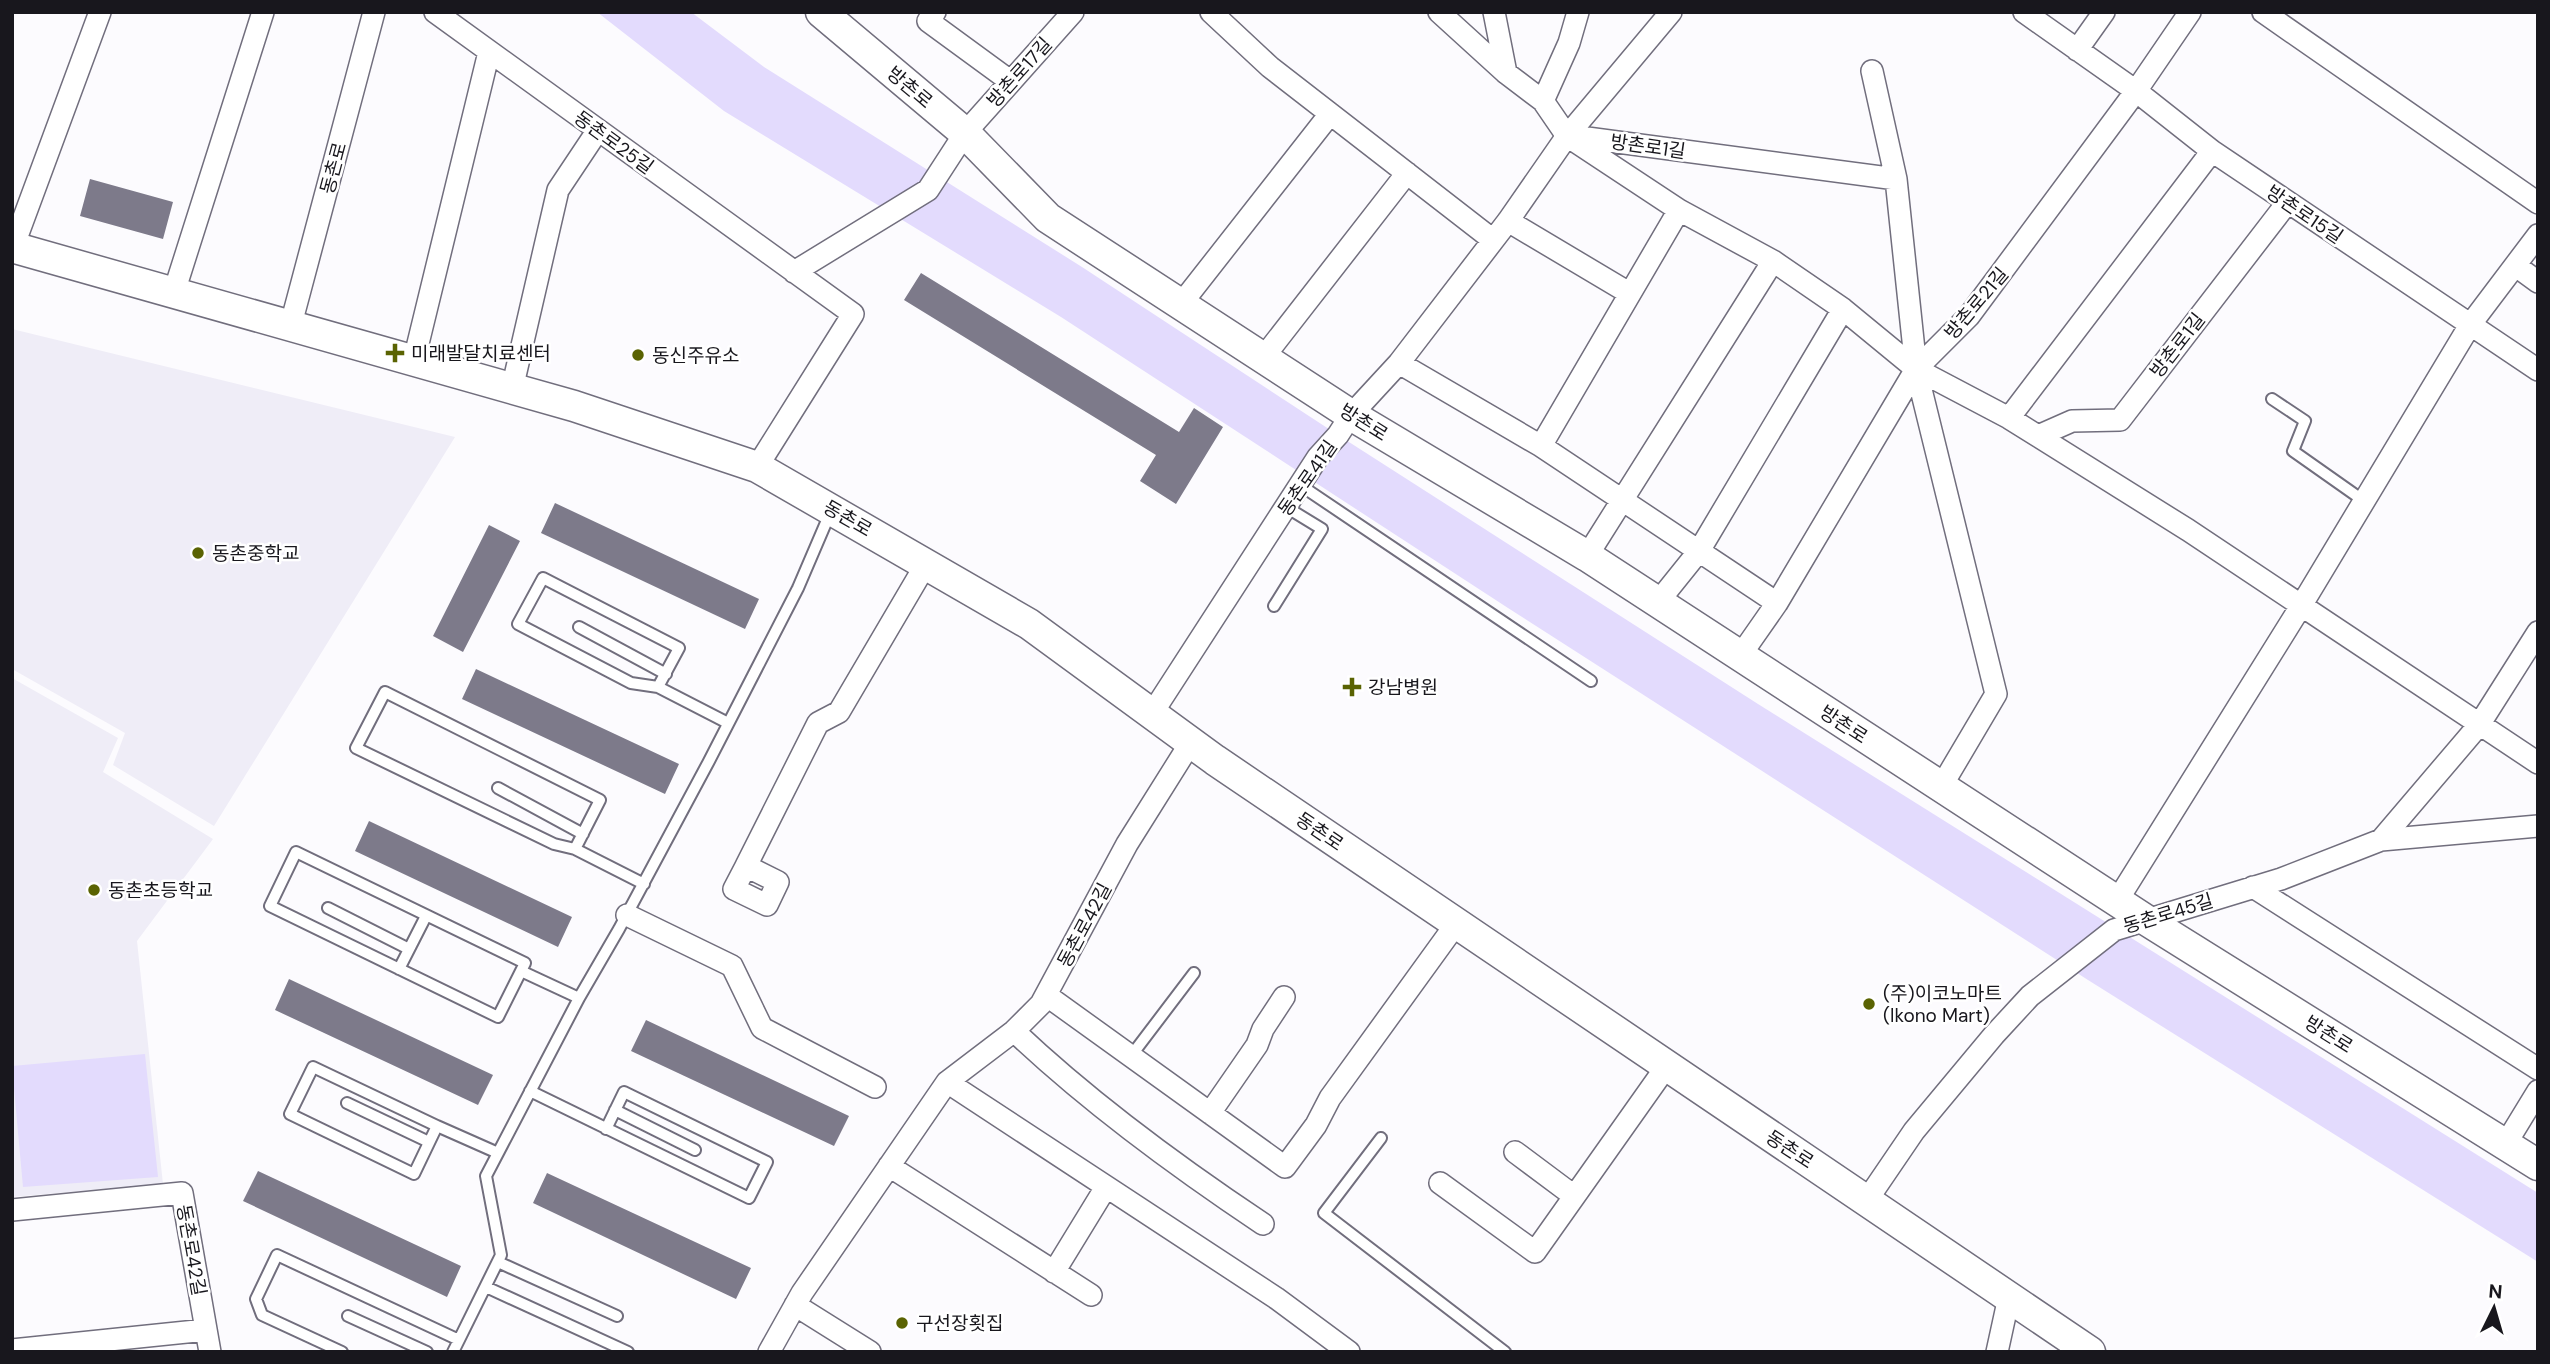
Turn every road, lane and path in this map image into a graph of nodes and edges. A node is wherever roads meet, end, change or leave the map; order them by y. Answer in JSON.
{"nodes":[{"id":1,"x":100,"y":12,"type":"edge"},
{"id":2,"x":263,"y":12,"type":"edge"},
{"id":3,"x":374,"y":12,"type":"edge"},
{"id":4,"x":435,"y":12,"type":"edge"},
{"id":5,"x":821,"y":12,"type":"edge"},
{"id":6,"x":1073,"y":12,"type":"edge"},
{"id":7,"x":1211,"y":12,"type":"edge"},
{"id":8,"x":1439,"y":12,"type":"edge"},
{"id":9,"x":1494,"y":12,"type":"edge"},
{"id":10,"x":1578,"y":12,"type":"edge"},
{"id":11,"x":1671,"y":12,"type":"edge"},
{"id":12,"x":2024,"y":12,"type":"edge"},
{"id":13,"x":2104,"y":12,"type":"edge"},
{"id":14,"x":2190,"y":12,"type":"edge"},
{"id":15,"x":2263,"y":12,"type":"edge"},
{"id":16,"x":926,"y":15,"type":"edge"},
{"id":17,"x":2077,"y":50,"type":"junction"},
{"id":18,"x":489,"y":52,"type":"junction"},
{"id":19,"x":1872,"y":72,"type":"dead end"},
{"id":20,"x":1506,"y":73,"type":"junction"},
{"id":21,"x":1010,"y":81,"type":"junction"},
{"id":22,"x":2136,"y":92,"type":"junction"},
{"id":23,"x":1543,"y":101,"type":"junction"},
{"id":24,"x":1330,"y":114,"type":"junction"},
{"id":25,"x":598,"y":130,"type":"junction"},
{"id":26,"x":965,"y":133,"type":"junction"},
{"id":27,"x":1567,"y":135,"type":"junction"},
{"id":28,"x":2213,"y":151,"type":"junction"},
{"id":29,"x":1407,"y":173,"type":"junction"},
{"id":30,"x":1896,"y":179,"type":"junction"},
{"id":31,"x":2287,"y":203,"type":"junction"},
{"id":32,"x":2538,"y":203,"type":"edge"},
{"id":33,"x":1679,"y":210,"type":"junction"},
{"id":34,"x":1508,"y":221,"type":"junction"},
{"id":35,"x":2538,"y":235,"type":"edge"},
{"id":36,"x":1493,"y":240,"type":"junction"},
{"id":37,"x":12,"y":247,"type":"edge"},
{"id":38,"x":1773,"y":261,"type":"junction"},
{"id":39,"x":2516,"y":266,"type":"junction"},
{"id":40,"x":794,"y":272,"type":"junction"},
{"id":41,"x":2538,"y":282,"type":"edge"},
{"id":42,"x":174,"y":292,"type":"junction"},
{"id":43,"x":1629,"y":293,"type":"junction"},
{"id":44,"x":1181,"y":304,"type":"junction"},
{"id":45,"x":1843,"y":309,"type":"junction"},
{"id":46,"x":291,"y":324,"type":"junction"},
{"id":47,"x":2470,"y":325,"type":"junction"},
{"id":48,"x":1264,"y":358,"type":"junction"},
{"id":49,"x":414,"y":360,"type":"junction"},
{"id":50,"x":1399,"y":363,"type":"junction"},
{"id":51,"x":1916,"y":369,"type":"junction"},
{"id":52,"x":2538,"y":370,"type":"edge"},
{"id":53,"x":512,"y":389,"type":"junction"},
{"id":54,"x":2272,"y":399,"type":"dead end"},
{"id":55,"x":1351,"y":415,"type":"junction"},
{"id":56,"x":2009,"y":418,"type":"junction"},
{"id":57,"x":2038,"y":436,"type":"junction"},
{"id":58,"x":1541,"y":446,"type":"junction"},
{"id":59,"x":757,"y":467,"type":"junction"},
{"id":60,"x":1300,"y":485,"type":"junction"},
{"id":61,"x":1623,"y":501,"type":"junction"},
{"id":62,"x":2364,"y":501,"type":"junction"},
{"id":63,"x":1286,"y":507,"type":"junction"},
{"id":64,"x":832,"y":508,"type":"junction"},
{"id":65,"x":1699,"y":551,"type":"junction"},
{"id":66,"x":1587,"y":556,"type":"junction"},
{"id":67,"x":926,"y":564,"type":"junction"},
{"id":68,"x":1658,"y":602,"type":"junction"},
{"id":69,"x":1777,"y":603,"type":"junction"},
{"id":70,"x":1274,"y":606,"type":"dead end"},
{"id":71,"x":2301,"y":606,"type":"junction"},
{"id":72,"x":579,"y":627,"type":"dead end"},
{"id":73,"x":2538,"y":632,"type":"edge"},
{"id":74,"x":1740,"y":656,"type":"junction"},
{"id":75,"x":666,"y":674,"type":"junction"},
{"id":76,"x":1591,"y":681,"type":"dead end"},
{"id":77,"x":658,"y":687,"type":"junction"},
{"id":78,"x":1151,"y":715,"type":"junction"},
{"id":79,"x":728,"y":723,"type":"junction"},
{"id":80,"x":2479,"y":724,"type":"junction"},
{"id":81,"x":1191,"y":742,"type":"junction"},
{"id":82,"x":2538,"y":763,"type":"edge"},
{"id":83,"x":1941,"y":787,"type":"junction"},
{"id":84,"x":498,"y":788,"type":"dead end"},
{"id":85,"x":2538,"y":826,"type":"edge"},
{"id":86,"x":583,"y":834,"type":"junction"},
{"id":87,"x":2381,"y":839,"type":"junction"},
{"id":88,"x":575,"y":849,"type":"junction"},
{"id":89,"x":746,"y":866,"type":"dead end"},
{"id":90,"x":644,"y":884,"type":"junction"},
{"id":91,"x":2253,"y":887,"type":"junction"},
{"id":92,"x":2117,"y":901,"type":"junction"},
{"id":93,"x":328,"y":908,"type":"dead end"},
{"id":94,"x":627,"y":915,"type":"junction"},
{"id":95,"x":426,"y":916,"type":"junction"},
{"id":96,"x":2146,"y":920,"type":"junction"},
{"id":97,"x":1456,"y":924,"type":"junction"},
{"id":98,"x":409,"y":949,"type":"junction"},
{"id":99,"x":399,"y":969,"type":"junction"},
{"id":100,"x":521,"y":971,"type":"junction"},
{"id":101,"x":1194,"y":973,"type":"dead end"},
{"id":102,"x":1046,"y":995,"type":"junction"},
{"id":103,"x":1284,"y":997,"type":"dead end"},
{"id":104,"x":579,"y":998,"type":"junction"},
{"id":105,"x":1014,"y":1031,"type":"junction"},
{"id":106,"x":1131,"y":1056,"type":"junction"},
{"id":107,"x":1666,"y":1066,"type":"junction"},
{"id":108,"x":2538,"y":1069,"type":"edge"},
{"id":109,"x":947,"y":1082,"type":"junction"},
{"id":110,"x":875,"y":1087,"type":"dead end"},
{"id":111,"x":2538,"y":1090,"type":"edge"},
{"id":112,"x":530,"y":1091,"type":"junction"},
{"id":113,"x":347,"y":1103,"type":"dead end"},
{"id":114,"x":615,"y":1111,"type":"junction"},
{"id":115,"x":1210,"y":1113,"type":"junction"},
{"id":116,"x":436,"y":1126,"type":"junction"},
{"id":117,"x":606,"y":1129,"type":"junction"},
{"id":118,"x":1381,"y":1139,"type":"dead end"},
{"id":119,"x":429,"y":1142,"type":"junction"},
{"id":120,"x":2505,"y":1144,"type":"junction"},
{"id":121,"x":695,"y":1150,"type":"dead end"},
{"id":122,"x":1515,"y":1152,"type":"dead end"},
{"id":123,"x":498,"y":1153,"type":"junction"},
{"id":124,"x":2538,"y":1165,"type":"edge"},
{"id":125,"x":889,"y":1166,"type":"junction"},
{"id":126,"x":1440,"y":1183,"type":"dead end"},
{"id":127,"x":1106,"y":1187,"type":"junction"},
{"id":128,"x":1574,"y":1196,"type":"junction"},
{"id":129,"x":1867,"y":1200,"type":"junction"},
{"id":130,"x":12,"y":1210,"type":"edge"},
{"id":131,"x":1263,"y":1224,"type":"dead end"},
{"id":132,"x":498,"y":1262,"type":"junction"},
{"id":133,"x":1054,"y":1272,"type":"junction"},
{"id":134,"x":486,"y":1287,"type":"junction"},
{"id":135,"x":1091,"y":1295,"type":"dead end"},
{"id":136,"x":2010,"y":1297,"type":"junction"},
{"id":137,"x":795,"y":1305,"type":"junction"},
{"id":138,"x":617,"y":1316,"type":"dead end"},
{"id":139,"x":348,"y":1317,"type":"dead end"},
{"id":140,"x":206,"y":1330,"type":"junction"},
{"id":141,"x":459,"y":1340,"type":"junction"},
{"id":142,"x":1339,"y":1349,"type":"edge"},
{"id":143,"x":12,"y":1350,"type":"edge"},
{"id":144,"x":210,"y":1352,"type":"edge"},
{"id":145,"x":342,"y":1352,"type":"edge"},
{"id":146,"x":427,"y":1352,"type":"edge"},
{"id":147,"x":453,"y":1352,"type":"edge"},
{"id":148,"x":628,"y":1352,"type":"edge"},
{"id":149,"x":769,"y":1352,"type":"edge"},
{"id":150,"x":870,"y":1352,"type":"edge"},
{"id":151,"x":1506,"y":1352,"type":"edge"},
{"id":152,"x":1997,"y":1352,"type":"edge"},
{"id":153,"x":2090,"y":1352,"type":"edge"}],
"edges":[{"from":1,"to":37,"type":"street","name":"동촌로"},
{"from":2,"to":42,"type":"street"},
{"from":3,"to":46,"type":"street","name":"동촌로"},
{"from":4,"to":18,"type":"street","name":"동촌로25길"},
{"from":5,"to":26,"type":"main road","name":"방촌로"},
{"from":6,"to":21,"type":"street","name":"방촌로17길"},
{"from":7,"to":24,"type":"street"},
{"from":8,"to":20,"type":"street","name":"방촌로1길"},
{"from":9,"to":20,"type":"street"},
{"from":10,"to":23,"type":"street"},
{"from":11,"to":27,"type":"street","name":"동촌로41길"},
{"from":12,"to":17,"type":"street","name":"방촌로15길"},
{"from":13,"to":17,"type":"street"},
{"from":14,"to":22,"type":"street","name":"방촌로21길"},
{"from":15,"to":32,"type":"street"},
{"from":16,"to":21,"type":"street"},
{"from":17,"to":22,"type":"street","name":"방촌로15길"},
{"from":18,"to":25,"type":"street","name":"동촌로25길"},
{"from":18,"to":49,"type":"street"},
{"from":19,"to":30,"type":"street"},
{"from":20,"to":23,"type":"street","name":"방촌로1길"},
{"from":21,"to":26,"type":"street","name":"방촌로17길"},
{"from":22,"to":28,"type":"street","name":"방촌로15길"},
{"from":22,"to":51,"type":"street","name":"방촌로21길"},
{"from":23,"to":27,"type":"street","name":"방촌로1길"},
{"from":24,"to":29,"type":"street"},
{"from":24,"to":44,"type":"street"},
{"from":25,"to":40,"type":"street","name":"동촌로25길"},
{"from":25,"to":53,"type":"street"},
{"from":26,"to":40,"type":"street"},
{"from":26,"to":44,"type":"main road","name":"방촌로"},
{"from":27,"to":30,"type":"street","name":"방촌로1길"},
{"from":27,"to":33,"type":"street","name":"방촌로1길"},
{"from":27,"to":34,"type":"street","name":"동촌로41길"},
{"from":28,"to":31,"type":"street","name":"방촌로15길"},
{"from":28,"to":56,"type":"street"},
{"from":29,"to":36,"type":"street"},
{"from":29,"to":48,"type":"street"},
{"from":30,"to":51,"type":"street"},
{"from":31,"to":47,"type":"street","name":"방촌로15길"},
{"from":31,"to":57,"type":"street","name":"방촌로1길"},
{"from":33,"to":38,"type":"street","name":"방촌로1길"},
{"from":33,"to":43,"type":"street"},
{"from":34,"to":36,"type":"street","name":"동촌로41길"},
{"from":34,"to":43,"type":"street"},
{"from":35,"to":39,"type":"street"},
{"from":36,"to":50,"type":"street","name":"동촌로41길"},
{"from":37,"to":42,"type":"main road","name":"동촌로"},
{"from":38,"to":45,"type":"street","name":"방촌로1길"},
{"from":38,"to":61,"type":"street"},
{"from":39,"to":41,"type":"street"},
{"from":39,"to":47,"type":"street"},
{"from":40,"to":59,"type":"street","name":"동촌로25길"},
{"from":42,"to":46,"type":"main road","name":"동촌로"},
{"from":43,"to":58,"type":"street"},
{"from":44,"to":48,"type":"main road","name":"방촌로"},
{"from":45,"to":51,"type":"street","name":"방촌로1길"},
{"from":45,"to":65,"type":"street"},
{"from":46,"to":49,"type":"main road","name":"동촌로"},
{"from":47,"to":52,"type":"street","name":"방촌로15길"},
{"from":47,"to":62,"type":"street"},
{"from":48,"to":55,"type":"main road","name":"방촌로"},
{"from":49,"to":53,"type":"main road","name":"동촌로"},
{"from":50,"to":55,"type":"street","name":"동촌로41길"},
{"from":50,"to":58,"type":"street"},
{"from":51,"to":56,"type":"street","name":"방촌로1길"},
{"from":51,"to":69,"type":"street","name":"방촌로21길"},
{"from":51,"to":83,"type":"street"},
{"from":53,"to":59,"type":"main road","name":"동촌로"},
{"from":54,"to":62,"type":"lane"},
{"from":55,"to":60,"type":"street","name":"동촌로41길"},
{"from":55,"to":66,"type":"main road","name":"방촌로"},
{"from":56,"to":57,"type":"street","name":"방촌로1길"},
{"from":57,"to":71,"type":"street","name":"방촌로1길"},
{"from":58,"to":61,"type":"street"},
{"from":59,"to":64,"type":"main road","name":"동촌로"},
{"from":60,"to":63,"type":"street","name":"동촌로41길"},
{"from":60,"to":76,"type":"lane"},
{"from":61,"to":65,"type":"street"},
{"from":61,"to":66,"type":"street"},
{"from":62,"to":71,"type":"street"},
{"from":63,"to":70,"type":"lane"},
{"from":63,"to":78,"type":"street","name":"동촌로41길"},
{"from":64,"to":67,"type":"main road","name":"동촌로"},
{"from":64,"to":79,"type":"lane"},
{"from":65,"to":68,"type":"street"},
{"from":65,"to":69,"type":"street"},
{"from":66,"to":68,"type":"main road","name":"방촌로"},
{"from":67,"to":78,"type":"main road","name":"동촌로"},
{"from":67,"to":89,"type":"street"},
{"from":68,"to":74,"type":"main road","name":"방촌로"},
{"from":69,"to":74,"type":"street","name":"방촌로21길"},
{"from":71,"to":80,"type":"street","name":"방촌로1길"},
{"from":71,"to":92,"type":"street"},
{"from":72,"to":75,"type":"lane"},
{"from":73,"to":80,"type":"street"},
{"from":74,"to":83,"type":"main road","name":"방촌로"},
{"from":75,"to":77,"type":"lane"},
{"from":75,"to":77,"type":"lane"},
{"from":77,"to":79,"type":"lane"},
{"from":78,"to":81,"type":"main road","name":"동촌로"},
{"from":79,"to":90,"type":"lane"},
{"from":80,"to":82,"type":"street","name":"방촌로1길"},
{"from":80,"to":87,"type":"street"},
{"from":81,"to":97,"type":"main road","name":"동촌로"},
{"from":81,"to":102,"type":"street","name":"동촌로42길"},
{"from":83,"to":92,"type":"main road","name":"방촌로"},
{"from":84,"to":86,"type":"lane"},
{"from":85,"to":87,"type":"street","name":"동촌로45길"},
{"from":86,"to":88,"type":"lane"},
{"from":86,"to":88,"type":"lane"},
{"from":87,"to":91,"type":"street","name":"동촌로45길"},
{"from":88,"to":90,"type":"lane"},
{"from":90,"to":94,"type":"lane"},
{"from":91,"to":96,"type":"street","name":"동촌로45길"},
{"from":91,"to":108,"type":"street"},
{"from":92,"to":96,"type":"main road","name":"방촌로"},
{"from":93,"to":98,"type":"lane"},
{"from":94,"to":104,"type":"lane"},
{"from":94,"to":110,"type":"street"},
{"from":95,"to":98,"type":"lane"},
{"from":95,"to":99,"type":"lane"},
{"from":95,"to":100,"type":"lane"},
{"from":96,"to":120,"type":"main road","name":"방촌로"},
{"from":96,"to":129,"type":"street","name":"동촌로45길"},
{"from":97,"to":107,"type":"main road","name":"동촌로"},
{"from":97,"to":115,"type":"street"},
{"from":98,"to":99,"type":"lane"},
{"from":99,"to":100,"type":"lane"},
{"from":100,"to":104,"type":"lane"},
{"from":101,"to":106,"type":"lane"},
{"from":102,"to":105,"type":"street","name":"동촌로42길"},
{"from":102,"to":106,"type":"street"},
{"from":103,"to":115,"type":"street"},
{"from":104,"to":112,"type":"lane"},
{"from":105,"to":109,"type":"street","name":"동촌로42길"},
{"from":105,"to":131,"type":"street"},
{"from":106,"to":115,"type":"street"},
{"from":107,"to":128,"type":"street"},
{"from":107,"to":129,"type":"main road","name":"동촌로"},
{"from":109,"to":125,"type":"street","name":"동촌로42길"},
{"from":109,"to":127,"type":"street"},
{"from":111,"to":120,"type":"street"},
{"from":112,"to":117,"type":"lane"},
{"from":112,"to":123,"type":"lane"},
{"from":113,"to":119,"type":"lane"},
{"from":114,"to":117,"type":"lane"},
{"from":114,"to":117,"type":"lane"},
{"from":114,"to":121,"type":"lane"},
{"from":116,"to":119,"type":"lane"},
{"from":116,"to":119,"type":"lane"},
{"from":116,"to":123,"type":"lane"},
{"from":118,"to":151,"type":"lane"},
{"from":120,"to":124,"type":"main road","name":"방촌로"},
{"from":122,"to":128,"type":"street"},
{"from":123,"to":132,"type":"lane"},
{"from":125,"to":133,"type":"street"},
{"from":125,"to":137,"type":"street","name":"동촌로42길"},
{"from":126,"to":128,"type":"street"},
{"from":127,"to":133,"type":"street"},
{"from":127,"to":142,"type":"street"},
{"from":129,"to":136,"type":"main road","name":"동촌로"},
{"from":130,"to":140,"type":"street","name":"동촌로42길"},
{"from":132,"to":134,"type":"lane"},
{"from":132,"to":138,"type":"lane"},
{"from":133,"to":135,"type":"street"},
{"from":134,"to":141,"type":"lane"},
{"from":134,"to":148,"type":"lane"},
{"from":136,"to":152,"type":"street"},
{"from":136,"to":153,"type":"main road","name":"동촌로"},
{"from":137,"to":149,"type":"street","name":"동촌로42길"},
{"from":137,"to":150,"type":"street"},
{"from":139,"to":146,"type":"lane"},
{"from":140,"to":143,"type":"street"},
{"from":140,"to":144,"type":"street","name":"동촌로42길"},
{"from":141,"to":145,"type":"lane"},
{"from":141,"to":147,"type":"lane"}]}
